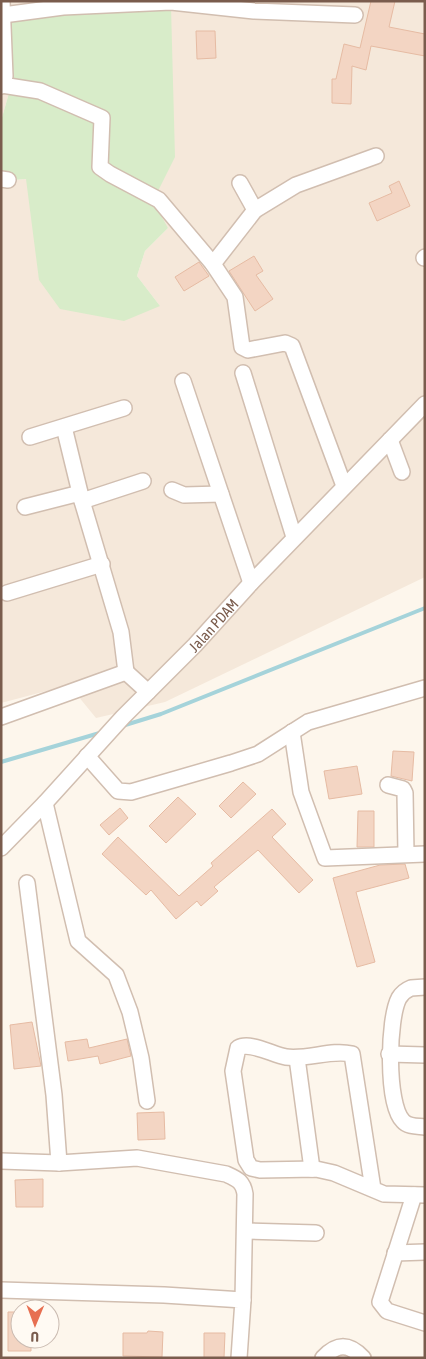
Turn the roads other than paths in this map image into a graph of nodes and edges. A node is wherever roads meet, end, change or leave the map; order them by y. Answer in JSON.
{"nodes":[{"id":1,"x":171,"y":2,"type":"edge"},
{"id":2,"x":3,"y":8,"type":"edge"},
{"id":3,"x":355,"y":15,"type":"dead end"},
{"id":4,"x":1,"y":85,"type":"edge"},
{"id":5,"x":376,"y":156,"type":"dead end"},
{"id":6,"x":240,"y":183,"type":"dead end"},
{"id":7,"x":255,"y":210,"type":"junction"},
{"id":8,"x":213,"y":264,"type":"junction"},
{"id":9,"x":243,"y":372,"type":"dead end"},
{"id":10,"x":183,"y":382,"type":"dead end"},
{"id":11,"x":425,"y":404,"type":"edge"},
{"id":12,"x":124,"y":408,"type":"dead end"},
{"id":13,"x":64,"y":427,"type":"junction"},
{"id":14,"x":30,"y":437,"type":"dead end"},
{"id":15,"x":390,"y":440,"type":"junction"},
{"id":16,"x":402,"y":472,"type":"dead end"},
{"id":17,"x":144,"y":481,"type":"dead end"},
{"id":18,"x":344,"y":486,"type":"junction"},
{"id":19,"x":172,"y":490,"type":"dead end"},
{"id":20,"x":221,"y":494,"type":"junction"},
{"id":21,"x":81,"y":497,"type":"junction"},
{"id":22,"x":25,"y":507,"type":"dead end"},
{"id":23,"x":294,"y":537,"type":"junction"},
{"id":24,"x":102,"y":564,"type":"junction"},
{"id":25,"x":251,"y":582,"type":"junction"},
{"id":26,"x":7,"y":593,"type":"dead end"},
{"id":27,"x":126,"y":672,"type":"junction"},
{"id":28,"x":425,"y":688,"type":"edge"},
{"id":29,"x":148,"y":692,"type":"junction"},
{"id":30,"x":1,"y":718,"type":"edge"},
{"id":31,"x":292,"y":732,"type":"junction"},
{"id":32,"x":87,"y":756,"type":"junction"},
{"id":33,"x":388,"y":786,"type":"dead end"},
{"id":34,"x":45,"y":803,"type":"junction"},
{"id":35,"x":1,"y":848,"type":"edge"},
{"id":36,"x":406,"y":854,"type":"junction"},
{"id":37,"x":425,"y":854,"type":"edge"},
{"id":38,"x":27,"y":884,"type":"dead end"},
{"id":39,"x":425,"y":987,"type":"edge"},
{"id":40,"x":389,"y":1054,"type":"junction"},
{"id":41,"x":425,"y":1055,"type":"edge"},
{"id":42,"x":297,"y":1058,"type":"junction"},
{"id":43,"x":147,"y":1101,"type":"dead end"},
{"id":44,"x":425,"y":1127,"type":"edge"},
{"id":45,"x":1,"y":1162,"type":"edge"},
{"id":46,"x":59,"y":1163,"type":"junction"},
{"id":47,"x":312,"y":1169,"type":"junction"},
{"id":48,"x":373,"y":1189,"type":"junction"},
{"id":49,"x":419,"y":1195,"type":"edge"},
{"id":50,"x":245,"y":1231,"type":"junction"},
{"id":51,"x":316,"y":1233,"type":"dead end"},
{"id":52,"x":425,"y":1252,"type":"edge"},
{"id":53,"x":395,"y":1253,"type":"junction"},
{"id":54,"x":1,"y":1290,"type":"edge"},
{"id":55,"x":243,"y":1300,"type":"junction"},
{"id":56,"x":425,"y":1323,"type":"edge"},
{"id":57,"x":240,"y":1358,"type":"edge"},
{"id":58,"x":323,"y":1358,"type":"edge"},
{"id":59,"x":363,"y":1358,"type":"edge"}],
"edges":[{"from":1,"to":2,"type":"street"},
{"from":1,"to":3,"type":"street"},
{"from":2,"to":4,"type":"street"},
{"from":4,"to":8,"type":"street"},
{"from":5,"to":7,"type":"street"},
{"from":6,"to":7,"type":"street"},
{"from":7,"to":8,"type":"street"},
{"from":8,"to":18,"type":"street"},
{"from":9,"to":23,"type":"street"},
{"from":10,"to":20,"type":"street"},
{"from":11,"to":15,"type":"street","name":"Jalan PDAM"},
{"from":12,"to":13,"type":"street"},
{"from":13,"to":14,"type":"street"},
{"from":13,"to":21,"type":"street"},
{"from":15,"to":16,"type":"street"},
{"from":15,"to":18,"type":"street","name":"Jalan PDAM"},
{"from":17,"to":21,"type":"street"},
{"from":18,"to":23,"type":"street","name":"Jalan PDAM"},
{"from":19,"to":20,"type":"street"},
{"from":20,"to":25,"type":"street"},
{"from":21,"to":22,"type":"street"},
{"from":21,"to":24,"type":"street"},
{"from":23,"to":25,"type":"street","name":"Jalan PDAM"},
{"from":24,"to":26,"type":"street"},
{"from":24,"to":27,"type":"street"},
{"from":25,"to":29,"type":"street","name":"Jalan PDAM"},
{"from":27,"to":29,"type":"street"},
{"from":27,"to":30,"type":"street"},
{"from":28,"to":31,"type":"street"},
{"from":29,"to":32,"type":"street","name":"Jalan PDAM"},
{"from":31,"to":32,"type":"street"},
{"from":31,"to":36,"type":"street"},
{"from":32,"to":34,"type":"street","name":"Jalan PDAM"},
{"from":33,"to":36,"type":"street"},
{"from":34,"to":35,"type":"street","name":"Jalan PDAM"},
{"from":34,"to":43,"type":"street"},
{"from":36,"to":37,"type":"street"},
{"from":38,"to":46,"type":"street"},
{"from":39,"to":40,"type":"street"},
{"from":40,"to":41,"type":"street"},
{"from":40,"to":44,"type":"street"},
{"from":42,"to":47,"type":"street"},
{"from":42,"to":47,"type":"street"},
{"from":42,"to":48,"type":"street"},
{"from":45,"to":46,"type":"street"},
{"from":46,"to":50,"type":"street"},
{"from":47,"to":48,"type":"street"},
{"from":48,"to":49,"type":"street"},
{"from":49,"to":53,"type":"street"},
{"from":50,"to":51,"type":"street"},
{"from":50,"to":55,"type":"street"},
{"from":52,"to":53,"type":"street"},
{"from":53,"to":56,"type":"street"},
{"from":54,"to":55,"type":"street"},
{"from":55,"to":57,"type":"street"},
{"from":58,"to":59,"type":"street"}]}
